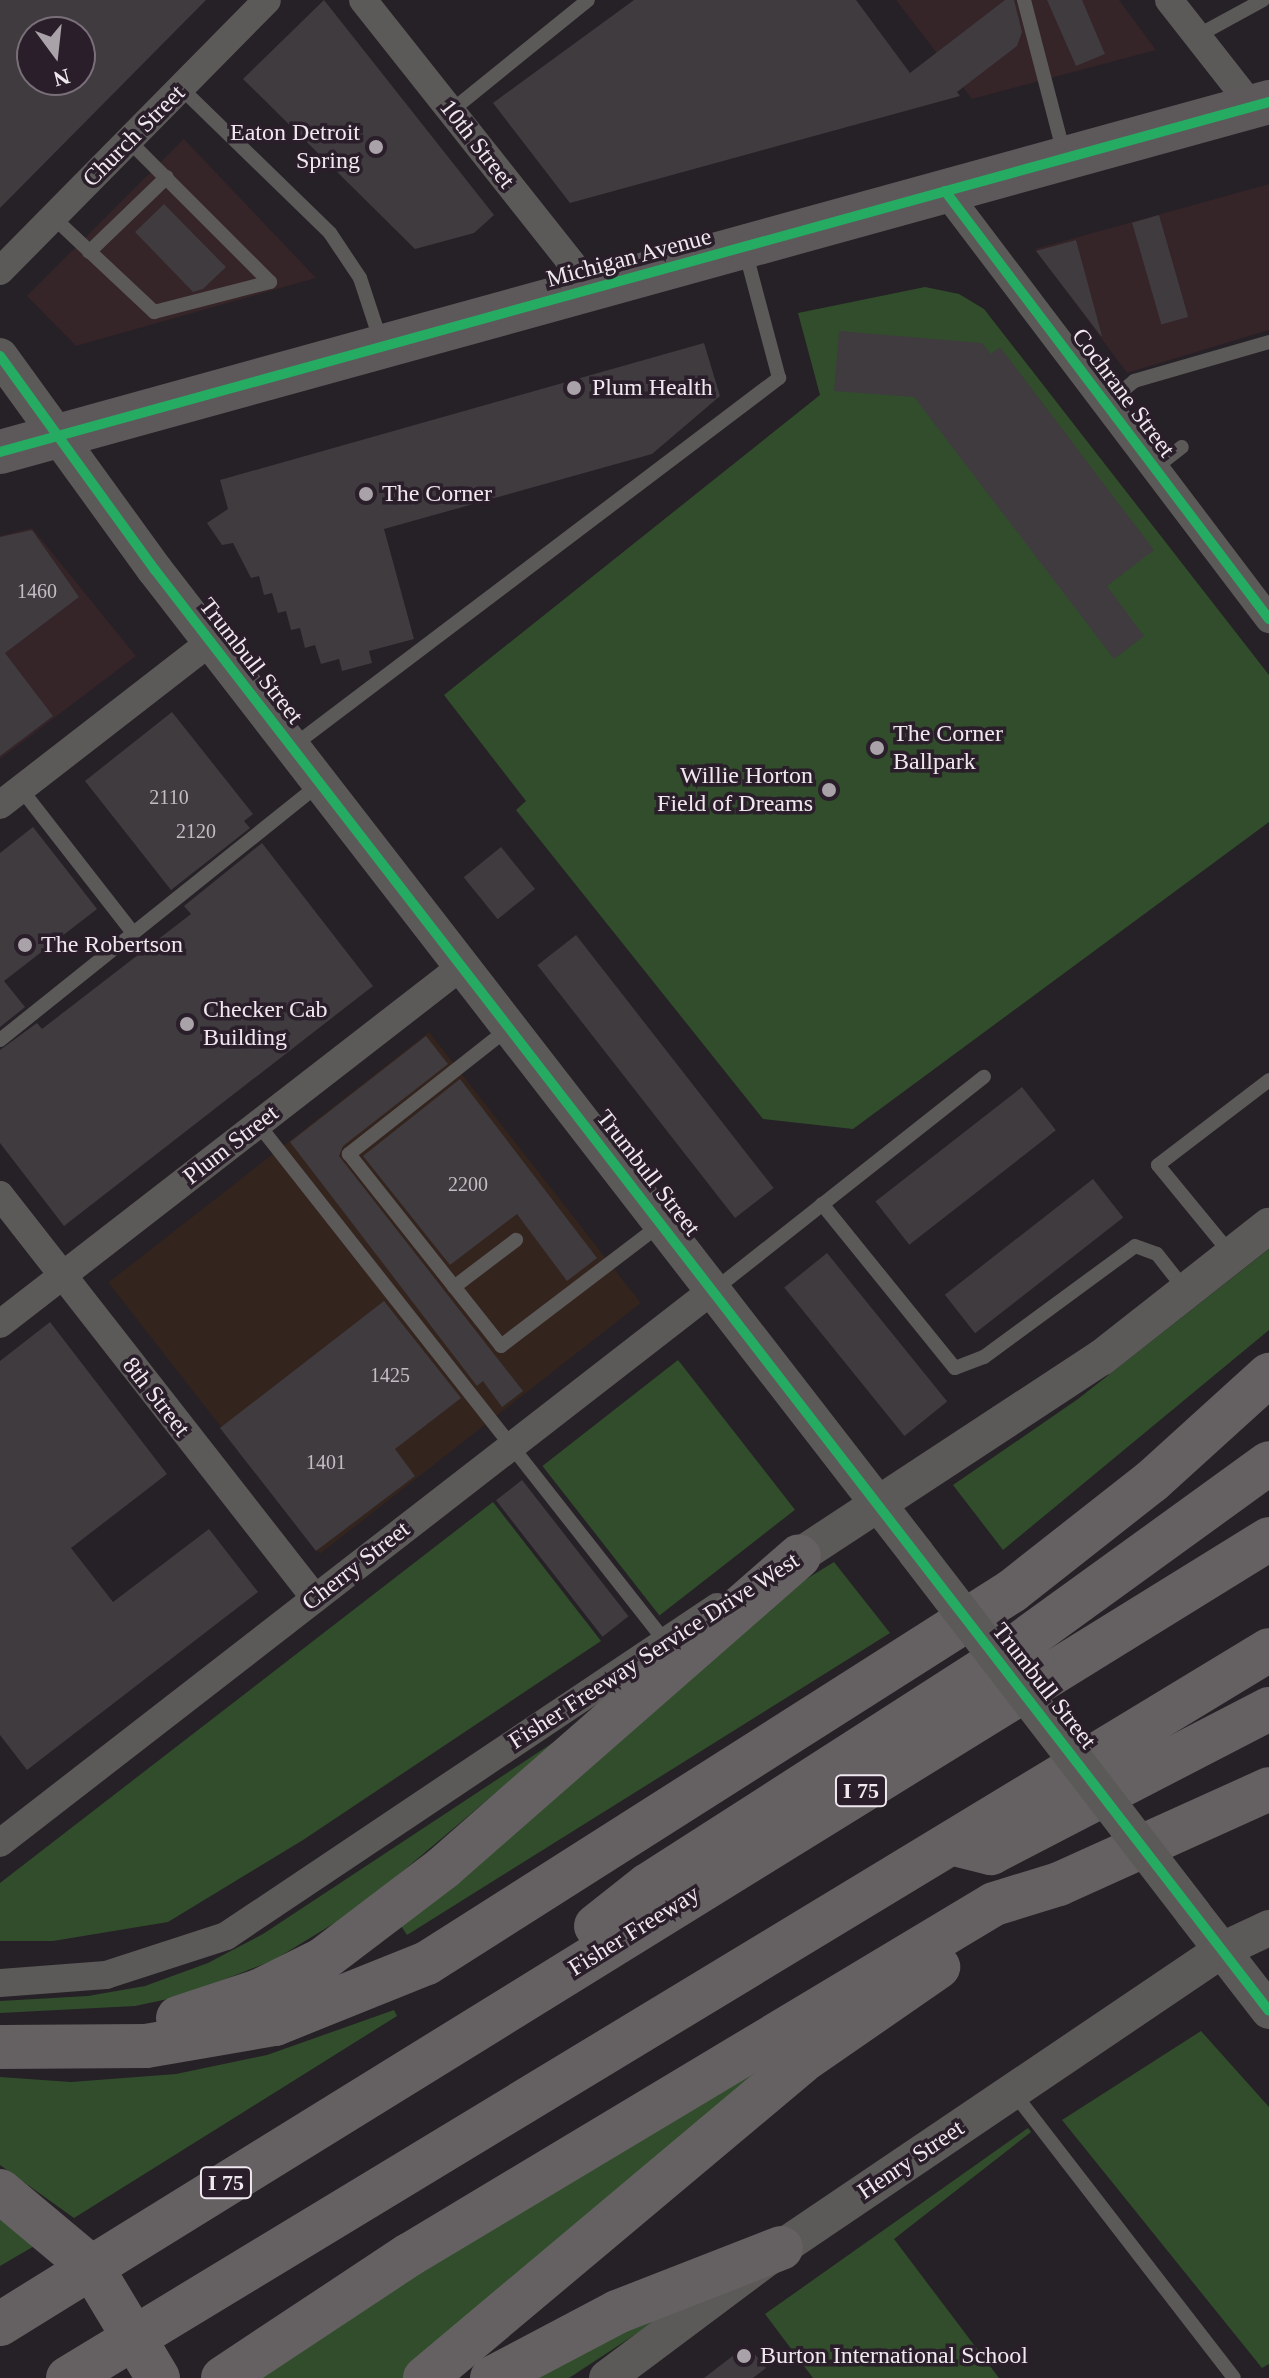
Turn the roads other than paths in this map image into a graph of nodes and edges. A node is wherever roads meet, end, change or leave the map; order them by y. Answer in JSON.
{"nodes":[{"id":1,"x":267,"y":0,"type":"edge"},
{"id":2,"x":363,"y":0,"type":"edge"},
{"id":3,"x":588,"y":0,"type":"edge"},
{"id":4,"x":1024,"y":0,"type":"edge"},
{"id":5,"x":1169,"y":0,"type":"edge"},
{"id":6,"x":1263,"y":0,"type":"edge"},
{"id":7,"x":1197,"y":36,"type":"junction"},
{"id":8,"x":181,"y":88,"type":"junction"},
{"id":9,"x":1261,"y":105,"type":"edge"},
{"id":10,"x":451,"y":111,"type":"junction"},
{"id":11,"x":129,"y":141,"type":"junction"},
{"id":12,"x":1065,"y":159,"type":"junction"},
{"id":13,"x":167,"y":177,"type":"junction"},
{"id":14,"x":945,"y":191,"type":"junction"},
{"id":15,"x":53,"y":217,"type":"junction"},
{"id":16,"x":744,"y":247,"type":"junction"},
{"id":17,"x":89,"y":252,"type":"junction"},
{"id":18,"x":0,"y":271,"type":"edge"},
{"id":19,"x":592,"y":289,"type":"junction"},
{"id":20,"x":1269,"y":342,"type":"edge"},
{"id":21,"x":382,"y":346,"type":"junction"},
{"id":22,"x":0,"y":356,"type":"edge"},
{"id":23,"x":1106,"y":404,"type":"junction"},
{"id":24,"x":61,"y":435,"type":"junction"},
{"id":25,"x":1182,"y":447,"type":"dead end"},
{"id":26,"x":0,"y":452,"type":"edge"},
{"id":27,"x":1155,"y":468,"type":"junction"},
{"id":28,"x":1269,"y":619,"type":"edge"},
{"id":29,"x":210,"y":642,"type":"junction"},
{"id":30,"x":292,"y":747,"type":"junction"},
{"id":31,"x":320,"y":784,"type":"junction"},
{"id":32,"x":6,"y":799,"type":"edge"},
{"id":33,"x":133,"y":933,"type":"junction"},
{"id":34,"x":462,"y":966,"type":"junction"},
{"id":35,"x":509,"y":1028,"type":"junction"},
{"id":36,"x":0,"y":1040,"type":"edge"},
{"id":37,"x":984,"y":1077,"type":"dead end"},
{"id":38,"x":1269,"y":1080,"type":"edge"},
{"id":39,"x":258,"y":1124,"type":"junction"},
{"id":40,"x":822,"y":1204,"type":"junction"},
{"id":41,"x":5,"y":1211,"type":"edge"},
{"id":42,"x":662,"y":1224,"type":"junction"},
{"id":43,"x":1269,"y":1226,"type":"edge"},
{"id":44,"x":516,"y":1240,"type":"dead end"},
{"id":45,"x":1232,"y":1255,"type":"junction"},
{"id":46,"x":62,"y":1276,"type":"junction"},
{"id":47,"x":454,"y":1287,"type":"junction"},
{"id":48,"x":713,"y":1290,"type":"junction"},
{"id":49,"x":1186,"y":1291,"type":"junction"},
{"id":50,"x":0,"y":1324,"type":"edge"},
{"id":51,"x":1269,"y":1375,"type":"edge"},
{"id":52,"x":511,"y":1446,"type":"junction"},
{"id":53,"x":1269,"y":1463,"type":"edge"},
{"id":54,"x":875,"y":1502,"type":"junction"},
{"id":55,"x":1269,"y":1539,"type":"edge"},
{"id":56,"x":799,"y":1556,"type":"junction"},
{"id":57,"x":315,"y":1598,"type":"junction"},
{"id":58,"x":664,"y":1640,"type":"junction"},
{"id":59,"x":1269,"y":1650,"type":"edge"},
{"id":60,"x":1269,"y":1709,"type":"edge"},
{"id":61,"x":1269,"y":1789,"type":"edge"},
{"id":62,"x":0,"y":1843,"type":"edge"},
{"id":63,"x":952,"y":1843,"type":"junction"},
{"id":64,"x":1059,"y":1884,"type":"junction"},
{"id":65,"x":1269,"y":1928,"type":"edge"},
{"id":66,"x":1222,"y":1950,"type":"junction"},
{"id":67,"x":0,"y":1983,"type":"edge"},
{"id":68,"x":1269,"y":2011,"type":"edge"},
{"id":69,"x":452,"y":2042,"type":"junction"},
{"id":70,"x":17,"y":2048,"type":"edge"},
{"id":71,"x":1012,"y":2092,"type":"junction"},
{"id":72,"x":0,"y":2191,"type":"edge"},
{"id":73,"x":781,"y":2248,"type":"junction"},
{"id":74,"x":0,"y":2324,"type":"edge"},
{"id":75,"x":68,"y":2378,"type":"edge"},
{"id":76,"x":158,"y":2378,"type":"edge"},
{"id":77,"x":223,"y":2378,"type":"edge"},
{"id":78,"x":425,"y":2378,"type":"edge"},
{"id":79,"x":492,"y":2378,"type":"edge"},
{"id":80,"x":607,"y":2378,"type":"edge"},
{"id":81,"x":1234,"y":2378,"type":"edge"}],
"edges":[{"from":1,"to":8,"type":"street","name":"Church Street"},
{"from":2,"to":10,"type":"street","name":"10th Street"},
{"from":3,"to":10,"type":"lane"},
{"from":4,"to":12,"type":"lane"},
{"from":5,"to":7,"type":"street"},
{"from":6,"to":7,"type":"lane"},
{"from":7,"to":9,"type":"street"},
{"from":8,"to":11,"type":"street","name":"Church Street"},
{"from":8,"to":21,"type":"lane"},
{"from":9,"to":12,"type":"main road","name":"Michigan Avenue"},
{"from":10,"to":19,"type":"street","name":"10th Street"},
{"from":11,"to":13,"type":"lane"},
{"from":11,"to":15,"type":"street","name":"Church Street"},
{"from":12,"to":14,"type":"main road","name":"Michigan Avenue"},
{"from":13,"to":17,"type":"lane"},
{"from":13,"to":17,"type":"lane"},
{"from":14,"to":16,"type":"main road","name":"Michigan Avenue"},
{"from":14,"to":23,"type":"street","name":"Cochrane Street"},
{"from":15,"to":17,"type":"lane"},
{"from":15,"to":18,"type":"street","name":"Church Street"},
{"from":16,"to":19,"type":"main road","name":"Michigan Avenue"},
{"from":16,"to":30,"type":"lane"},
{"from":19,"to":21,"type":"main road","name":"Michigan Avenue"},
{"from":20,"to":23,"type":"lane"},
{"from":21,"to":24,"type":"main road","name":"Michigan Avenue"},
{"from":22,"to":24,"type":"street","name":"Trumbull Street"},
{"from":23,"to":27,"type":"street","name":"Cochrane Street"},
{"from":24,"to":26,"type":"main road","name":"Michigan Avenue"},
{"from":24,"to":29,"type":"street","name":"Trumbull Street"},
{"from":25,"to":27,"type":"lane"},
{"from":27,"to":28,"type":"street","name":"Cochrane Street"},
{"from":29,"to":30,"type":"street","name":"Trumbull Street"},
{"from":29,"to":32,"type":"street"},
{"from":30,"to":31,"type":"street","name":"Trumbull Street"},
{"from":31,"to":33,"type":"lane"},
{"from":31,"to":34,"type":"street","name":"Trumbull Street"},
{"from":32,"to":33,"type":"lane"},
{"from":33,"to":36,"type":"lane"},
{"from":34,"to":35,"type":"street","name":"Trumbull Street"},
{"from":34,"to":39,"type":"street","name":"Plum Street"},
{"from":35,"to":42,"type":"street","name":"Trumbull Street"},
{"from":35,"to":47,"type":"lane"},
{"from":37,"to":40,"type":"lane"},
{"from":38,"to":45,"type":"lane"},
{"from":39,"to":46,"type":"street","name":"Plum Street"},
{"from":39,"to":52,"type":"lane"},
{"from":40,"to":48,"type":"lane"},
{"from":40,"to":49,"type":"lane"},
{"from":41,"to":46,"type":"street","name":"8th Street"},
{"from":42,"to":47,"type":"lane"},
{"from":42,"to":48,"type":"street","name":"Trumbull Street"},
{"from":43,"to":45,"type":"street","name":"Fisher Freeway Service Drive West"},
{"from":44,"to":47,"type":"lane"},
{"from":45,"to":49,"type":"street","name":"Fisher Freeway Service Drive West"},
{"from":46,"to":50,"type":"street","name":"Plum Street"},
{"from":46,"to":57,"type":"street","name":"8th Street"},
{"from":48,"to":52,"type":"street","name":"Cherry Street"},
{"from":48,"to":54,"type":"street","name":"Trumbull Street"},
{"from":49,"to":54,"type":"street","name":"Fisher Freeway Service Drive West"},
{"from":51,"to":70,"type":"highway"},
{"from":52,"to":57,"type":"street","name":"Cherry Street"},
{"from":52,"to":58,"type":"lane"},
{"from":53,"to":69,"type":"highway"},
{"from":54,"to":56,"type":"street","name":"Fisher Freeway Service Drive West"},
{"from":54,"to":66,"type":"street","name":"Trumbull Street","bridge":true},
{"from":55,"to":69,"type":"highway","name":"Fisher Freeway","number":"I 75"},
{"from":56,"to":58,"type":"street","name":"Fisher Freeway Service Drive West"},
{"from":56,"to":70,"type":"highway"},
{"from":57,"to":62,"type":"street","name":"Cherry Street"},
{"from":58,"to":67,"type":"street","name":"Fisher Freeway Service Drive West"},
{"from":59,"to":63,"type":"highway"},
{"from":60,"to":63,"type":"highway"},
{"from":61,"to":64,"type":"highway"},
{"from":63,"to":75,"type":"highway"},
{"from":64,"to":77,"type":"highway"},
{"from":64,"to":78,"type":"highway"},
{"from":65,"to":66,"type":"street","name":"Henry Street"},
{"from":66,"to":68,"type":"street","name":"Trumbull Street"},
{"from":66,"to":71,"type":"street","name":"Henry Street"},
{"from":69,"to":74,"type":"highway","name":"Fisher Freeway","number":"I 75"},
{"from":71,"to":73,"type":"street","name":"Henry Street"},
{"from":71,"to":81,"type":"lane"},
{"from":72,"to":76,"type":"highway","bridge":true},
{"from":73,"to":79,"type":"highway"},
{"from":73,"to":80,"type":"street","name":"Henry Street"}]}
